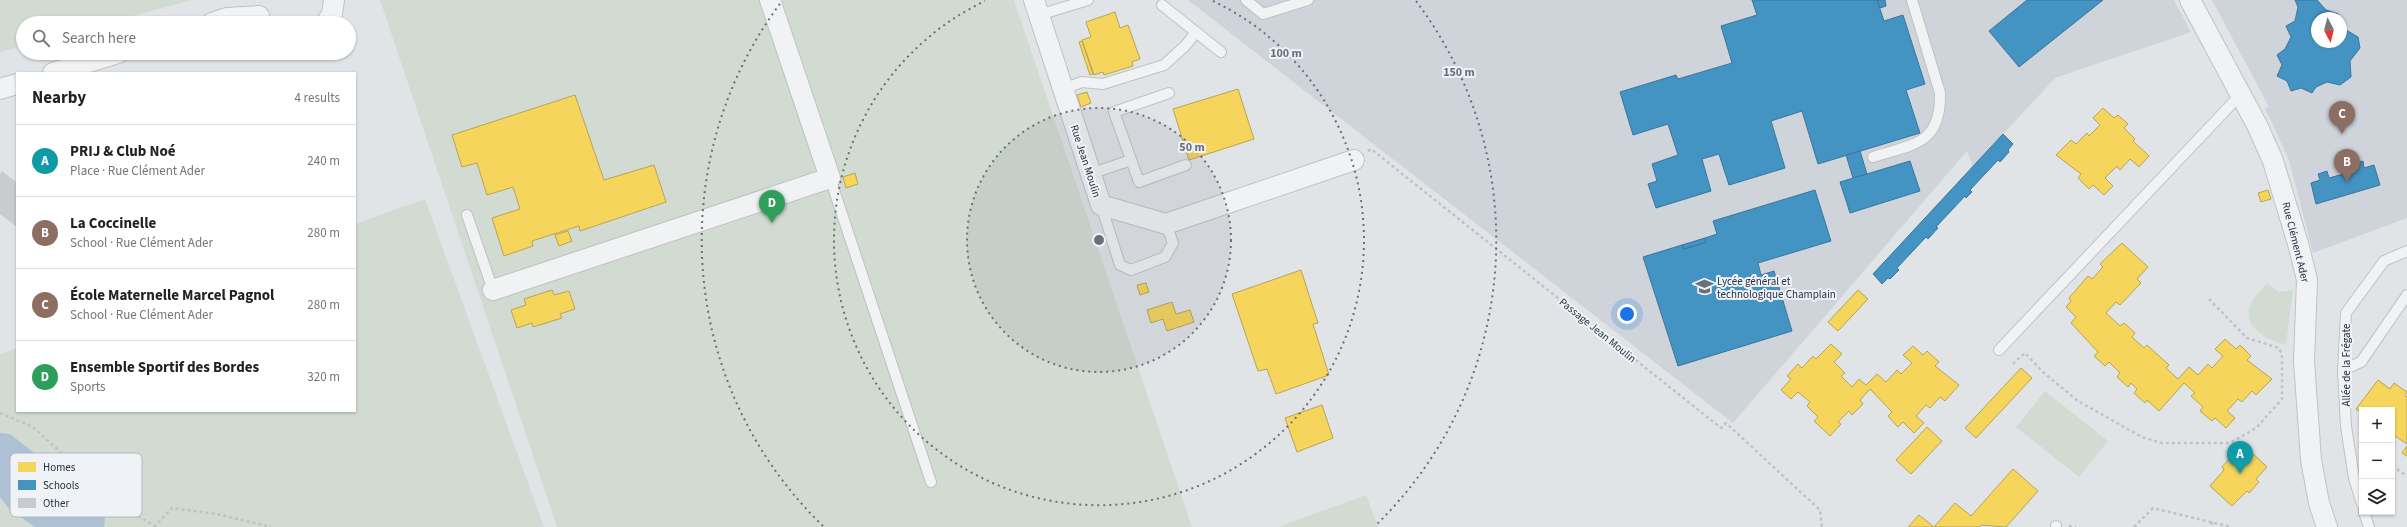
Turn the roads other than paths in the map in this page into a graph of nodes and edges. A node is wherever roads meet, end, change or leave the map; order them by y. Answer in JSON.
{"nodes":[{"id":1,"x":334,"y":0,"type":"edge"},
{"id":2,"x":770,"y":0,"type":"edge"},
{"id":3,"x":1088,"y":0,"type":"edge"},
{"id":4,"x":1246,"y":0,"type":"edge"},
{"id":5,"x":1308,"y":0,"type":"edge"},
{"id":6,"x":1912,"y":0,"type":"edge"},
{"id":7,"x":2190,"y":0,"type":"edge"},
{"id":8,"x":1162,"y":5,"type":"dead end"},
{"id":9,"x":1037,"y":7,"type":"edge"},
{"id":10,"x":259,"y":13,"type":"edge"},
{"id":11,"x":240,"y":16,"type":"edge"},
{"id":12,"x":331,"y":16,"type":"edge"},
{"id":13,"x":1196,"y":32,"type":"junction"},
{"id":14,"x":1221,"y":52,"type":"dead end"},
{"id":15,"x":95,"y":60,"type":"edge"},
{"id":16,"x":56,"y":72,"type":"edge"},
{"id":17,"x":16,"y":84,"type":"edge"},
{"id":18,"x":1063,"y":88,"type":"junction"},
{"id":19,"x":0,"y":89,"type":"edge"},
{"id":20,"x":1169,"y":93,"type":"dead end"},
{"id":21,"x":2241,"y":94,"type":"junction"},
{"id":22,"x":1873,"y":157,"type":"dead end"},
{"id":23,"x":1131,"y":160,"type":"junction"},
{"id":24,"x":1354,"y":160,"type":"road end"},
{"id":25,"x":1186,"y":165,"type":"dead end"},
{"id":26,"x":1090,"y":174,"type":"junction"},
{"id":27,"x":830,"y":178,"type":"junction"},
{"id":28,"x":1101,"y":204,"type":"junction"},
{"id":29,"x":467,"y":215,"type":"dead end"},
{"id":30,"x":1166,"y":224,"type":"junction"},
{"id":31,"x":2407,"y":251,"type":"edge"},
{"id":32,"x":493,"y":290,"type":"joint"},
{"id":33,"x":2407,"y":295,"type":"edge"},
{"id":34,"x":1999,"y":350,"type":"dead end"},
{"id":35,"x":2343,"y":370,"type":"junction"},
{"id":36,"x":931,"y":482,"type":"dead end"},
{"id":37,"x":2359,"y":494,"type":"edge"},
{"id":38,"x":2365,"y":515,"type":"edge"},
{"id":39,"x":2327,"y":527,"type":"edge"},
{"id":40,"x":2369,"y":527,"type":"edge"}],
"edges":[{"from":1,"to":12,"type":"street"},
{"from":2,"to":27,"type":"street"},
{"from":3,"to":9,"type":"lane"},
{"from":4,"to":5,"type":"lane"},
{"from":6,"to":22,"type":"lane"},
{"from":7,"to":21,"type":"street","name":"Rue Clément Ader"},
{"from":8,"to":13,"type":"lane"},
{"from":9,"to":18,"type":"street","name":"Rue Jean Moulin"},
{"from":10,"to":11,"type":"street"},
{"from":13,"to":14,"type":"lane"},
{"from":13,"to":18,"type":"lane"},
{"from":15,"to":16,"type":"street"},
{"from":17,"to":19,"type":"street"},
{"from":18,"to":26,"type":"street","name":"Rue Jean Moulin"},
{"from":20,"to":23,"type":"lane"},
{"from":21,"to":34,"type":"lane"},
{"from":21,"to":39,"type":"street","name":"Rue Clément Ader"},
{"from":23,"to":25,"type":"lane"},
{"from":23,"to":26,"type":"lane"},
{"from":24,"to":30,"type":"street"},
{"from":26,"to":28,"type":"street","name":"Rue Jean Moulin"},
{"from":27,"to":32,"type":"street"},
{"from":27,"to":36,"type":"lane"},
{"from":28,"to":30,"type":"street","name":"Rue Jean Moulin"},
{"from":28,"to":30,"type":"lane"},
{"from":29,"to":32,"type":"lane"},
{"from":31,"to":35,"type":"lane","name":"Allée de la Frégate"},
{"from":33,"to":35,"type":"lane"},
{"from":35,"to":37,"type":"lane","name":"Allée de la Frégate"},
{"from":38,"to":40,"type":"lane"}]}
